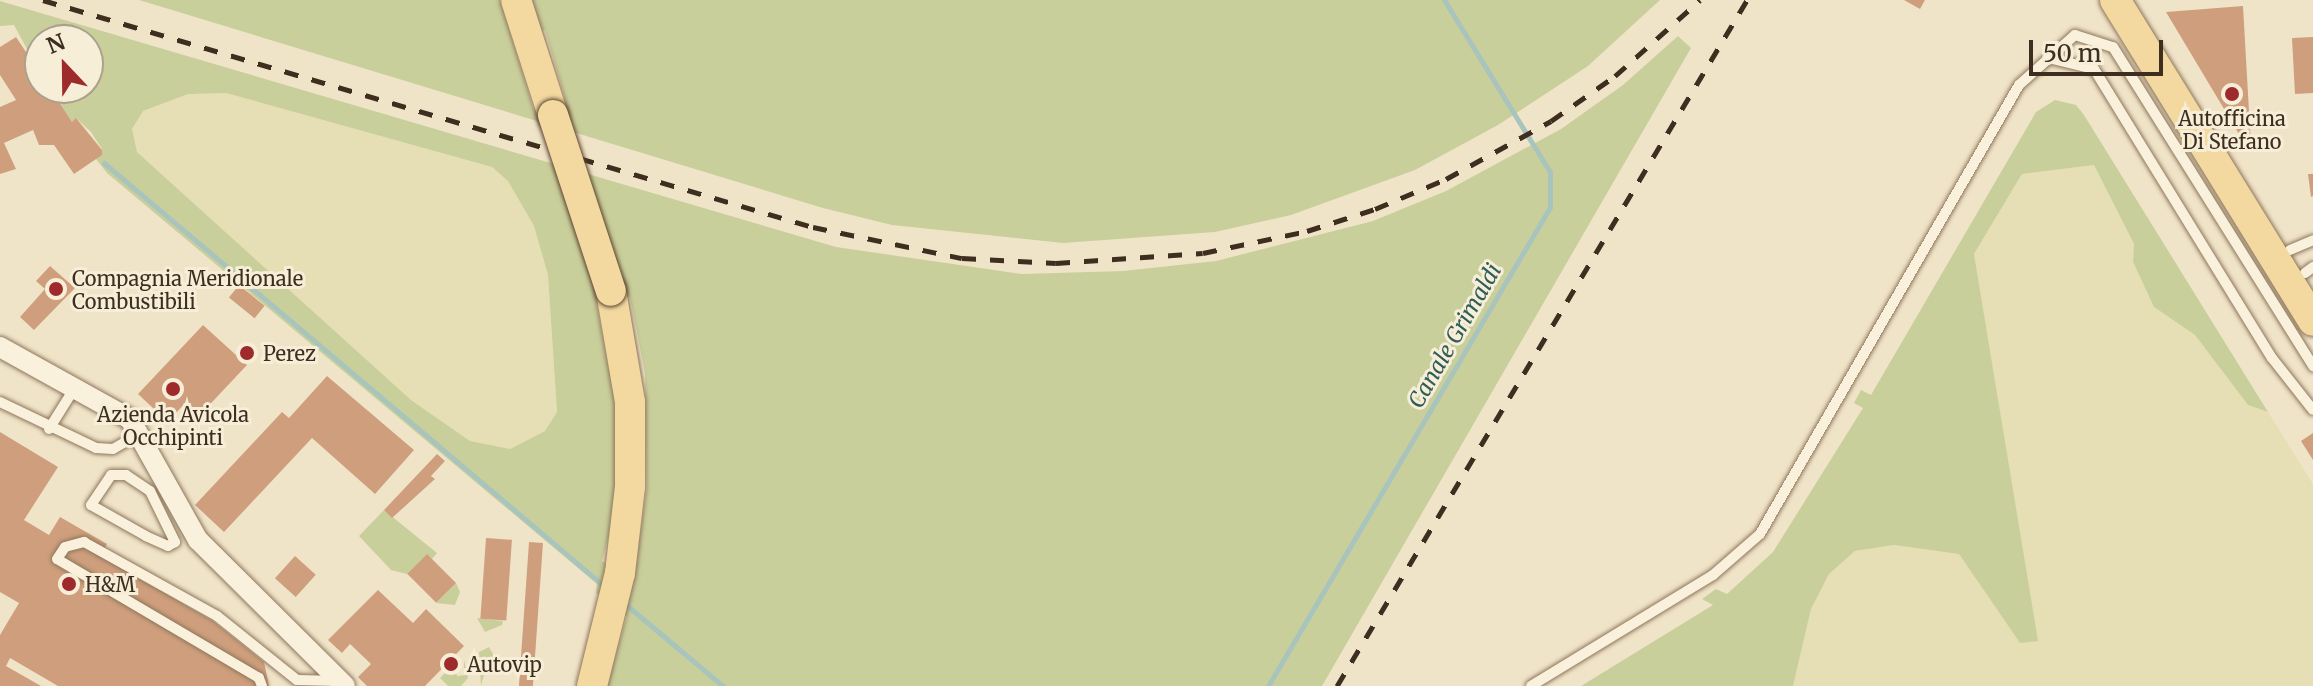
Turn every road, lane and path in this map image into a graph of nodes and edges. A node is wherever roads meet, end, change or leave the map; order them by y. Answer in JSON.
{"nodes":[{"id":1,"x":516,"y":0,"type":"edge"},
{"id":2,"x":2115,"y":0,"type":"edge"},
{"id":3,"x":2135,"y":0,"type":"edge"},
{"id":4,"x":2049,"y":58,"type":"junction"},
{"id":5,"x":2307,"y":263,"type":"edge"},
{"id":6,"x":2313,"y":321,"type":"edge"},
{"id":7,"x":0,"y":347,"type":"edge"},
{"id":8,"x":2313,"y":366,"type":"edge"},
{"id":9,"x":74,"y":389,"type":"junction"},
{"id":10,"x":0,"y":402,"type":"edge"},
{"id":11,"x":2313,"y":410,"type":"edge"},
{"id":12,"x":49,"y":429,"type":"junction"},
{"id":13,"x":140,"y":433,"type":"junction"},
{"id":14,"x":157,"y":488,"type":"junction"},
{"id":15,"x":342,"y":683,"type":"edge"},
{"id":16,"x":262,"y":686,"type":"edge"},
{"id":17,"x":592,"y":686,"type":"edge"},
{"id":18,"x":1531,"y":686,"type":"edge"}],
"edges":[{"from":1,"to":17,"type":"main road","bridge":true},
{"from":2,"to":6,"type":"main road"},
{"from":3,"to":5,"type":"main road"},
{"from":4,"to":8,"type":"lane"},
{"from":4,"to":11,"type":"lane"},
{"from":4,"to":18,"type":"lane"},
{"from":7,"to":9,"type":"street"},
{"from":9,"to":12,"type":"lane"},
{"from":9,"to":13,"type":"street"},
{"from":10,"to":12,"type":"lane"},
{"from":12,"to":13,"type":"lane"},
{"from":13,"to":14,"type":"street"},
{"from":14,"to":14,"type":"lane"},
{"from":14,"to":15,"type":"street"},
{"from":15,"to":16,"type":"lane"}]}
